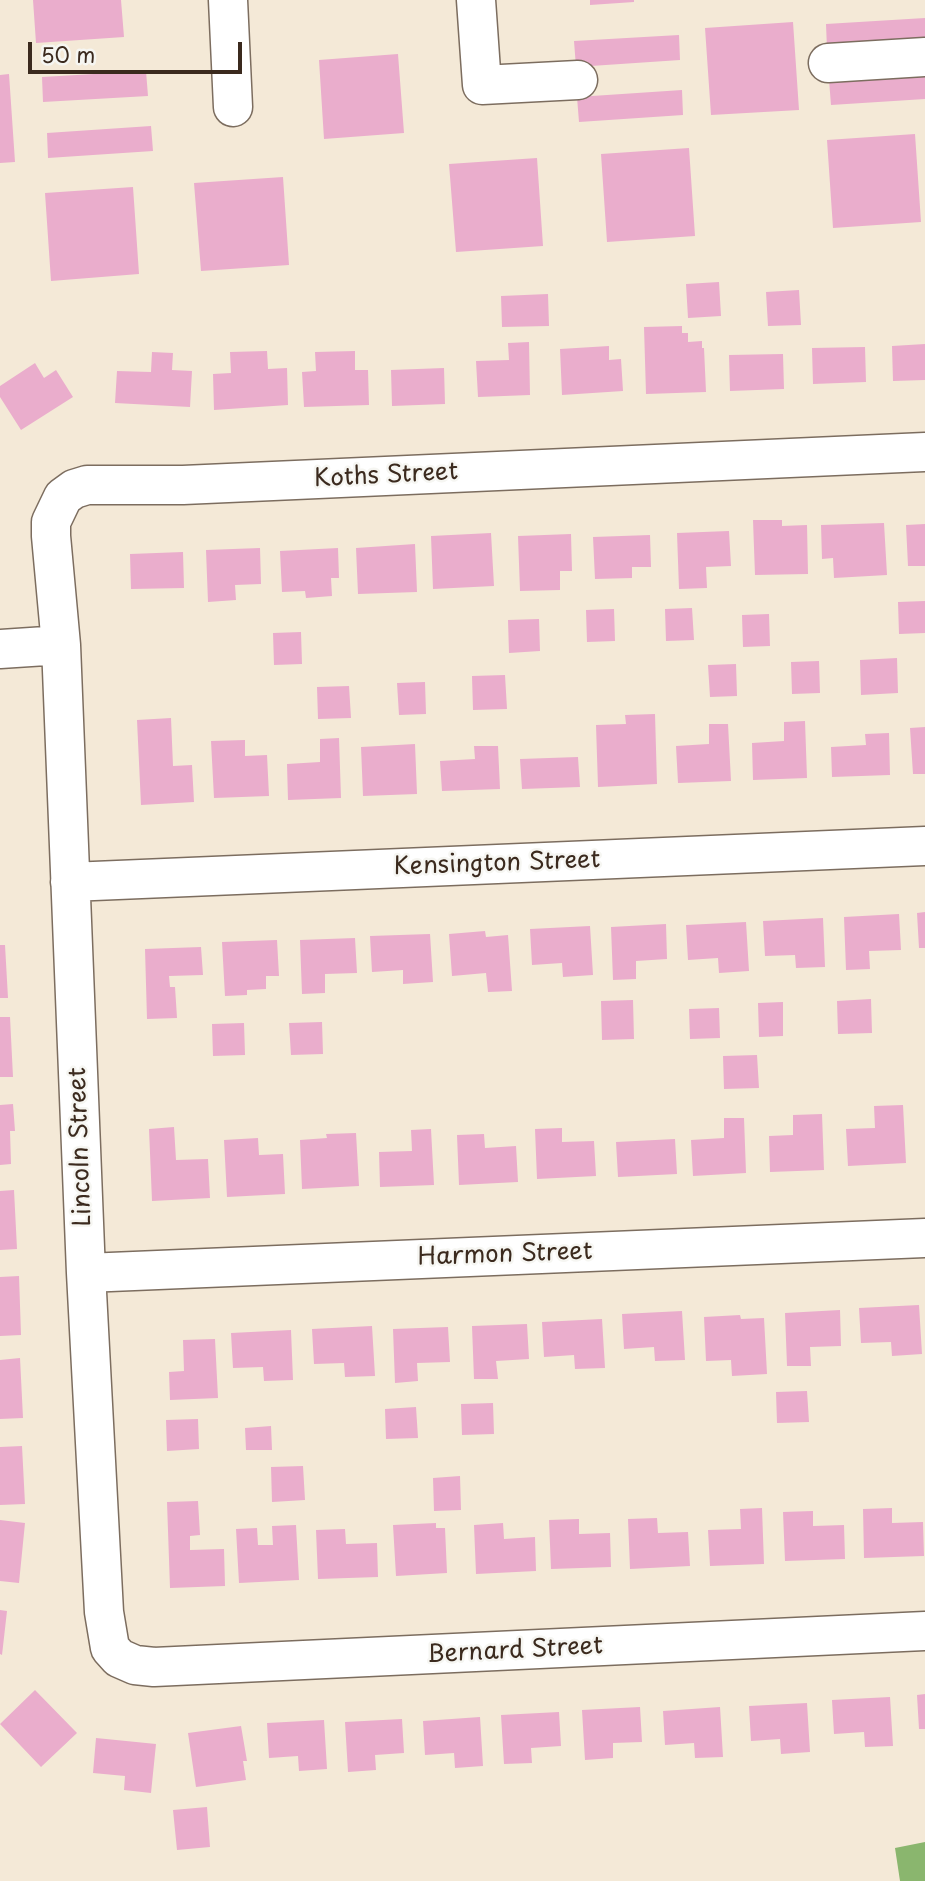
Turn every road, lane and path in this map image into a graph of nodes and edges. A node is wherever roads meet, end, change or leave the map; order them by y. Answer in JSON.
{"nodes":[{"id":1,"x":228,"y":0,"type":"edge"},
{"id":2,"x":476,"y":0,"type":"edge"},
{"id":3,"x":925,"y":57,"type":"edge"},
{"id":4,"x":828,"y":63,"type":"dead end"},
{"id":5,"x":578,"y":80,"type":"dead end"},
{"id":6,"x":233,"y":107,"type":"dead end"},
{"id":7,"x":925,"y":452,"type":"edge"},
{"id":8,"x":61,"y":645,"type":"junction"},
{"id":9,"x":0,"y":649,"type":"edge"},
{"id":10,"x":925,"y":846,"type":"edge"},
{"id":11,"x":70,"y":882,"type":"junction"},
{"id":12,"x":925,"y":1238,"type":"edge"},
{"id":13,"x":86,"y":1273,"type":"junction"},
{"id":14,"x":925,"y":1632,"type":"edge"},
{"id":15,"x":110,"y":1648,"type":"joint"}],
"edges":[{"from":1,"to":6,"type":"street"},
{"from":2,"to":5,"type":"street"},
{"from":3,"to":4,"type":"street"},
{"from":7,"to":8,"type":"street","name":"Koths Street"},
{"from":8,"to":9,"type":"street"},
{"from":8,"to":11,"type":"street","name":"Lincoln Street"},
{"from":10,"to":11,"type":"street","name":"Kensington Street"},
{"from":11,"to":13,"type":"street","name":"Lincoln Street"},
{"from":12,"to":13,"type":"street","name":"Harmon Street"},
{"from":13,"to":15,"type":"street","name":"Lincoln Street"},
{"from":14,"to":15,"type":"street","name":"Bernard Street"}]}
